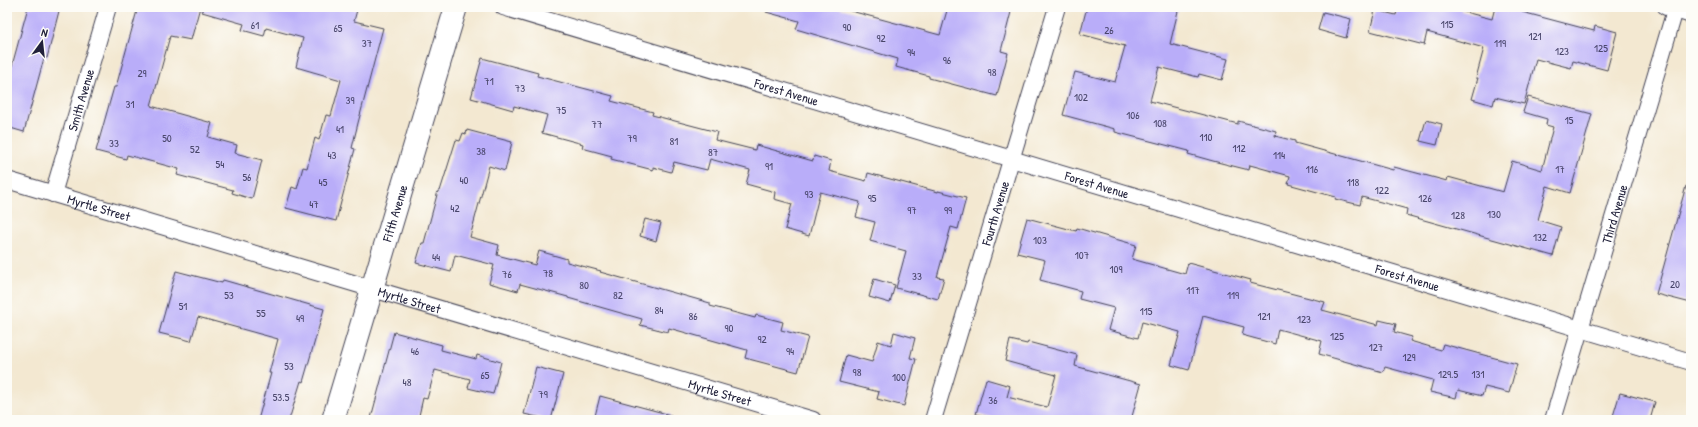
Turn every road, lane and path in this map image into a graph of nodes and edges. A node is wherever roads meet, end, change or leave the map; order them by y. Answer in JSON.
{"nodes":[{"id":1,"x":108,"y":7,"type":"edge"},
{"id":2,"x":456,"y":7,"type":"edge"},
{"id":3,"x":503,"y":7,"type":"edge"},
{"id":4,"x":1057,"y":7,"type":"edge"},
{"id":5,"x":1672,"y":8,"type":"edge"},
{"id":6,"x":1691,"y":15,"type":"edge"},
{"id":7,"x":1012,"y":158,"type":"junction"},
{"id":8,"x":7,"y":180,"type":"edge"},
{"id":9,"x":53,"y":194,"type":"junction"},
{"id":10,"x":373,"y":290,"type":"junction"},
{"id":11,"x":1580,"y":329,"type":"junction"},
{"id":12,"x":1691,"y":362,"type":"edge"},
{"id":13,"x":334,"y":420,"type":"edge"},
{"id":14,"x":813,"y":420,"type":"edge"},
{"id":15,"x":933,"y":420,"type":"edge"},
{"id":16,"x":1553,"y":420,"type":"edge"}],
"edges":[{"from":1,"to":9,"type":"street","name":"Smith Avenue"},
{"from":2,"to":10,"type":"street","name":"Fifth Avenue"},
{"from":3,"to":7,"type":"street","name":"Forest Avenue"},
{"from":4,"to":7,"type":"street","name":"Fourth Avenue"},
{"from":5,"to":6,"type":"street"},
{"from":5,"to":11,"type":"street","name":"Third Avenue"},
{"from":7,"to":11,"type":"street","name":"Forest Avenue"},
{"from":7,"to":15,"type":"street","name":"Fourth Avenue"},
{"from":8,"to":9,"type":"street","name":"Myrtle Street"},
{"from":9,"to":10,"type":"street","name":"Myrtle Street"},
{"from":10,"to":13,"type":"street","name":"Fifth Avenue"},
{"from":10,"to":14,"type":"street","name":"Myrtle Street"},
{"from":11,"to":12,"type":"street","name":"Forest Avenue"},
{"from":11,"to":16,"type":"street","name":"Third Avenue"}]}
